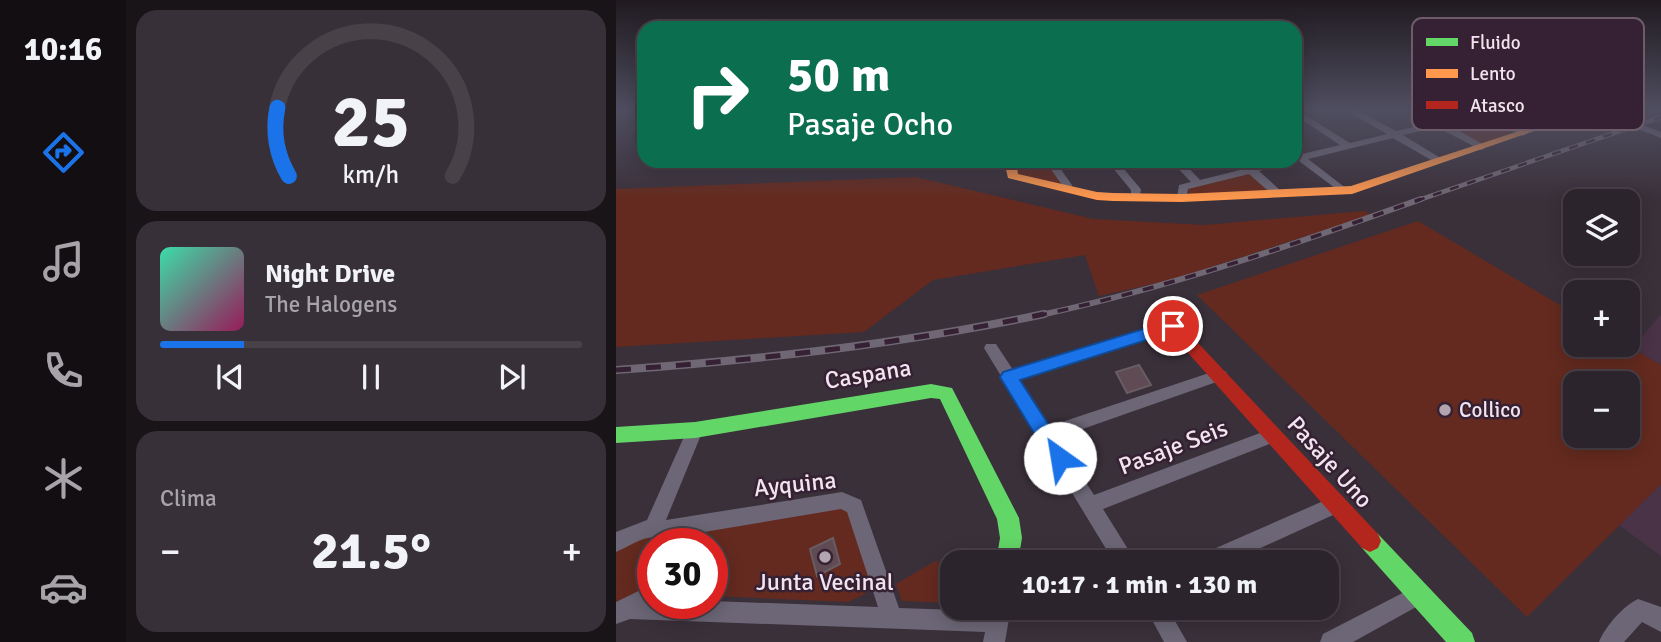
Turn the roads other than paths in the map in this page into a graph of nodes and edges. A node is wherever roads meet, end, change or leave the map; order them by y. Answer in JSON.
{"nodes":[{"id":1,"x":1337,"y":139,"type":"edge"},
{"id":2,"x":1375,"y":139,"type":"edge"},
{"id":3,"x":1402,"y":139,"type":"edge"},
{"id":4,"x":1466,"y":139,"type":"edge"},
{"id":5,"x":1494,"y":139,"type":"edge"},
{"id":6,"x":1348,"y":146,"type":"junction"},
{"id":7,"x":1481,"y":147,"type":"junction"},
{"id":8,"x":1302,"y":156,"type":"edge"},
{"id":9,"x":1302,"y":161,"type":"edge"},
{"id":10,"x":1438,"y":161,"type":"junction"},
{"id":11,"x":1055,"y":168,"type":"edge"},
{"id":12,"x":1118,"y":168,"type":"edge"},
{"id":13,"x":1183,"y":168,"type":"edge"},
{"id":14,"x":1259,"y":168,"type":"edge"},
{"id":15,"x":1011,"y":169,"type":"edge"},
{"id":16,"x":1251,"y":170,"type":"junction"},
{"id":17,"x":1197,"y":182,"type":"junction"},
{"id":18,"x":1066,"y":189,"type":"junction"},
{"id":19,"x":1343,"y":191,"type":"junction"},
{"id":20,"x":1278,"y":194,"type":"junction"},
{"id":21,"x":1135,"y":197,"type":"junction"},
{"id":22,"x":1182,"y":198,"type":"junction"},
{"id":23,"x":1161,"y":313,"type":"dead end"},
{"id":24,"x":1173,"y":326,"type":"junction"},
{"id":25,"x":991,"y":348,"type":"dead end"},
{"id":26,"x":1220,"y":375,"type":"junction"},
{"id":27,"x":1009,"y":377,"type":"junction"},
{"id":28,"x":695,"y":430,"type":"junction"},
{"id":29,"x":616,"y":435,"type":"edge"},
{"id":30,"x":1045,"y":435,"type":"junction"},
{"id":31,"x":1274,"y":435,"type":"junction"},
{"id":32,"x":1337,"y":504,"type":"junction"},
{"id":33,"x":1090,"y":505,"type":"junction"},
{"id":34,"x":660,"y":528,"type":"edge"},
{"id":35,"x":666,"y":528,"type":"edge"},
{"id":36,"x":637,"y":535,"type":"edge"},
{"id":37,"x":620,"y":539,"type":"edge"},
{"id":38,"x":1009,"y":550,"type":"edge"},
{"id":39,"x":1118,"y":550,"type":"edge"},
{"id":40,"x":1234,"y":550,"type":"edge"},
{"id":41,"x":1420,"y":594,"type":"junction"},
{"id":42,"x":623,"y":611,"type":"edge"},
{"id":43,"x":892,"y":618,"type":"junction"},
{"id":44,"x":1163,"y":620,"type":"edge"},
{"id":45,"x":1661,"y":621,"type":"edge"},
{"id":46,"x":997,"y":624,"type":"edge"},
{"id":47,"x":1177,"y":642,"type":"edge"},
{"id":48,"x":1331,"y":642,"type":"edge"},
{"id":49,"x":1463,"y":642,"type":"edge"},
{"id":50,"x":1610,"y":642,"type":"edge"}],
"edges":[{"from":1,"to":6,"type":"street"},
{"from":2,"to":6,"type":"street"},
{"from":3,"to":10,"type":"street"},
{"from":4,"to":7,"type":"street"},
{"from":5,"to":7,"type":"street"},
{"from":6,"to":8,"type":"street"},
{"from":7,"to":10,"type":"street"},
{"from":9,"to":19,"type":"street"},
{"from":10,"to":19,"type":"street"},
{"from":11,"to":18,"type":"street"},
{"from":12,"to":21,"type":"street"},
{"from":13,"to":17,"type":"street"},
{"from":14,"to":16,"type":"street"},
{"from":15,"to":18,"type":"street"},
{"from":16,"to":17,"type":"street"},
{"from":16,"to":20,"type":"street"},
{"from":17,"to":22,"type":"street"},
{"from":18,"to":21,"type":"street"},
{"from":19,"to":20,"type":"street"},
{"from":20,"to":22,"type":"street"},
{"from":21,"to":22,"type":"street"},
{"from":23,"to":24,"type":"street","name":"Pasaje Uno"},
{"from":24,"to":26,"type":"street","name":"Pasaje Uno"},
{"from":24,"to":27,"type":"street"},
{"from":25,"to":27,"type":"street"},
{"from":26,"to":30,"type":"street"},
{"from":26,"to":31,"type":"street","name":"Pasaje Uno"},
{"from":27,"to":30,"type":"street"},
{"from":28,"to":29,"type":"street","name":"Caspana"},
{"from":28,"to":34,"type":"street"},
{"from":28,"to":38,"type":"street","name":"Caspana"},
{"from":30,"to":33,"type":"street"},
{"from":31,"to":32,"type":"street","name":"Pasaje Uno"},
{"from":31,"to":33,"type":"street","name":"Pasaje Seis"},
{"from":32,"to":40,"type":"street"},
{"from":32,"to":41,"type":"street","name":"Pasaje Uno"},
{"from":33,"to":39,"type":"street"},
{"from":35,"to":43,"type":"street","name":"Ayquina"},
{"from":36,"to":37,"type":"street","name":"Ayquina"},
{"from":41,"to":48,"type":"street"},
{"from":41,"to":49,"type":"street","name":"Pasaje Uno"},
{"from":42,"to":43,"type":"street"},
{"from":43,"to":46,"type":"street"},
{"from":44,"to":47,"type":"street"},
{"from":45,"to":50,"type":"street"}]}
